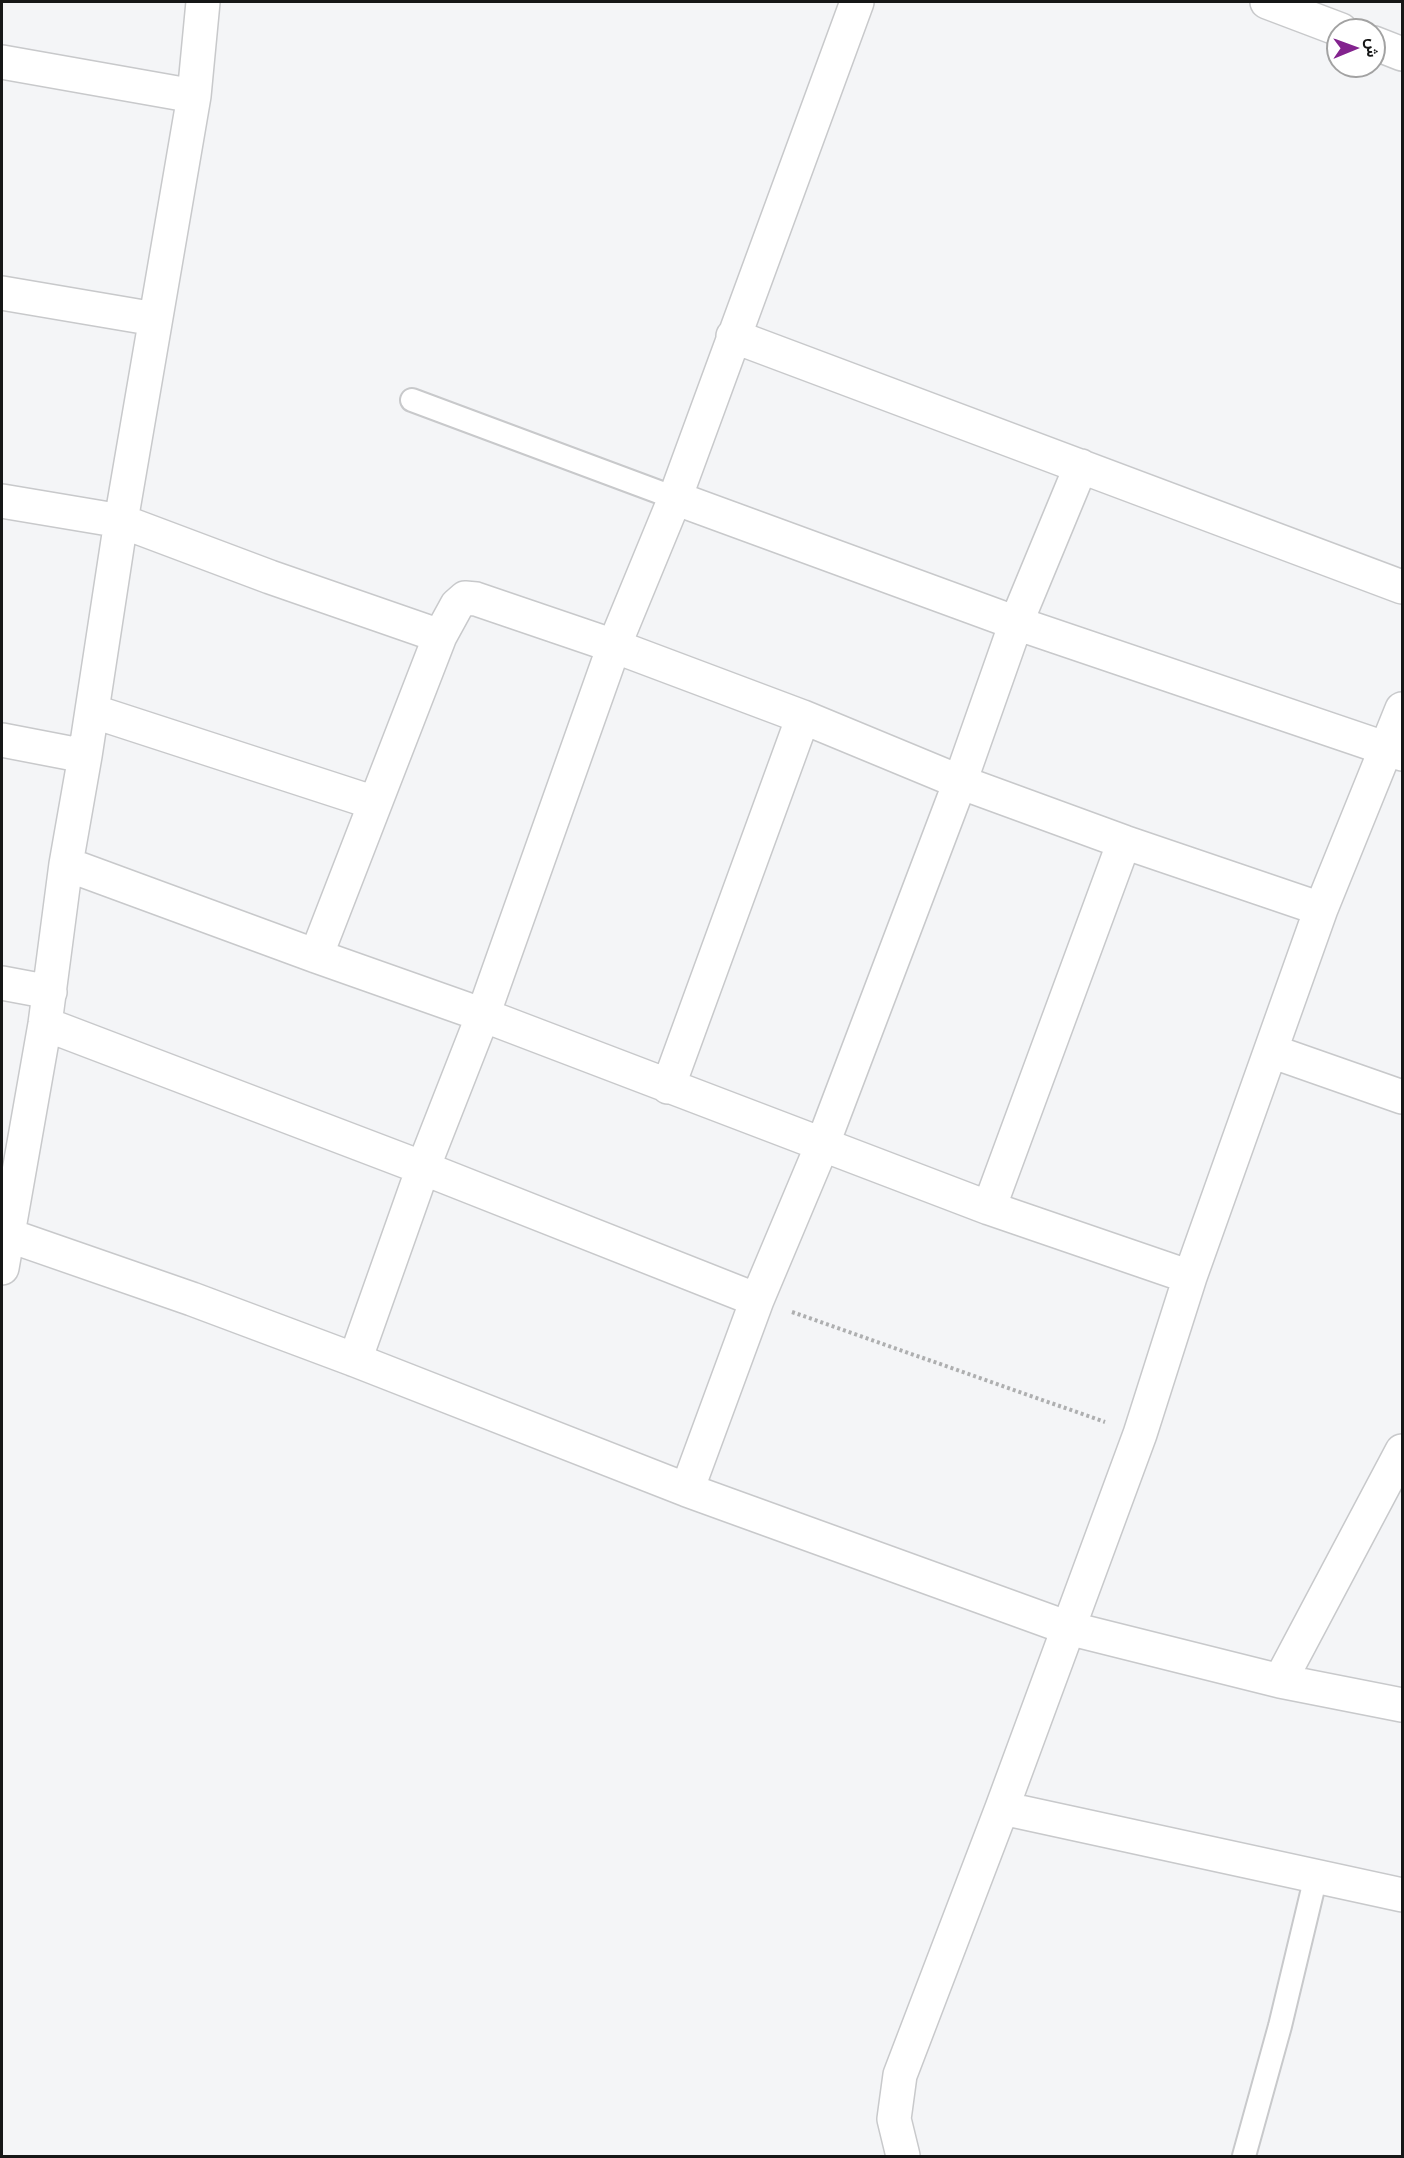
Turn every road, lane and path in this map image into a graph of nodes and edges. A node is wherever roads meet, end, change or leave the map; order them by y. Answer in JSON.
{"nodes":[{"id":1,"x":203,"y":2,"type":"edge"},
{"id":2,"x":857,"y":2,"type":"edge"},
{"id":3,"x":1267,"y":2,"type":"edge"},
{"id":4,"x":1326,"y":24,"type":"edge"},
{"id":5,"x":1386,"y":48,"type":"edge"},
{"id":6,"x":1402,"y":54,"type":"edge"},
{"id":7,"x":2,"y":62,"type":"edge"},
{"id":8,"x":194,"y":96,"type":"junction"},
{"id":9,"x":2,"y":293,"type":"edge"},
{"id":10,"x":155,"y":319,"type":"junction"},
{"id":11,"x":733,"y":336,"type":"junction"},
{"id":12,"x":412,"y":400,"type":"dead end"},
{"id":13,"x":1081,"y":466,"type":"junction"},
{"id":14,"x":675,"y":498,"type":"junction"},
{"id":15,"x":2,"y":501,"type":"edge"},
{"id":16,"x":121,"y":521,"type":"junction"},
{"id":17,"x":1402,"y":587,"type":"edge"},
{"id":18,"x":1016,"y":623,"type":"junction"},
{"id":19,"x":440,"y":636,"type":"junction"},
{"id":20,"x":614,"y":646,"type":"junction"},
{"id":21,"x":1402,"y":709,"type":"edge"},
{"id":22,"x":92,"y":711,"type":"junction"},
{"id":23,"x":803,"y":717,"type":"junction"},
{"id":24,"x":2,"y":740,"type":"edge"},
{"id":25,"x":1395,"y":752,"type":"edge"},
{"id":26,"x":86,"y":756,"type":"junction"},
{"id":27,"x":960,"y":782,"type":"junction"},
{"id":28,"x":375,"y":803,"type":"junction"},
{"id":29,"x":1124,"y":842,"type":"junction"},
{"id":30,"x":66,"y":864,"type":"junction"},
{"id":31,"x":1321,"y":909,"type":"junction"},
{"id":32,"x":316,"y":956,"type":"junction"},
{"id":33,"x":2,"y":983,"type":"edge"},
{"id":34,"x":50,"y":992,"type":"junction"},
{"id":35,"x":483,"y":1015,"type":"junction"},
{"id":36,"x":45,"y":1024,"type":"junction"},
{"id":37,"x":1271,"y":1051,"type":"junction"},
{"id":38,"x":668,"y":1087,"type":"junction"},
{"id":39,"x":1402,"y":1097,"type":"edge"},
{"id":40,"x":823,"y":1143,"type":"junction"},
{"id":41,"x":423,"y":1168,"type":"junction"},
{"id":42,"x":989,"y":1208,"type":"junction"},
{"id":43,"x":5,"y":1234,"type":"edge"},
{"id":44,"x":2,"y":1268,"type":"edge"},
{"id":45,"x":1190,"y":1277,"type":"junction"},
{"id":46,"x":757,"y":1300,"type":"junction"},
{"id":47,"x":355,"y":1360,"type":"junction"},
{"id":48,"x":1140,"y":1434,"type":"junction"},
{"id":49,"x":1402,"y":1451,"type":"edge"},
{"id":50,"x":687,"y":1490,"type":"junction"},
{"id":51,"x":1068,"y":1628,"type":"junction"},
{"id":52,"x":1280,"y":1681,"type":"junction"},
{"id":53,"x":1402,"y":1705,"type":"edge"},
{"id":54,"x":1002,"y":1808,"type":"junction"},
{"id":55,"x":1316,"y":1876,"type":"junction"},
{"id":56,"x":1402,"y":1895,"type":"edge"},
{"id":57,"x":903,"y":2157,"type":"edge"},
{"id":58,"x":1244,"y":2157,"type":"edge"}],
"edges":[{"from":1,"to":8,"type":"street"},
{"from":2,"to":11,"type":"street"},
{"from":3,"to":4,"type":"street"},
{"from":5,"to":6,"type":"street"},
{"from":7,"to":8,"type":"street"},
{"from":8,"to":10,"type":"street"},
{"from":9,"to":10,"type":"street"},
{"from":10,"to":16,"type":"street"},
{"from":11,"to":13,"type":"street"},
{"from":11,"to":14,"type":"street"},
{"from":12,"to":14,"type":"lane"},
{"from":13,"to":17,"type":"street"},
{"from":13,"to":18,"type":"street"},
{"from":14,"to":18,"type":"street"},
{"from":14,"to":20,"type":"street"},
{"from":15,"to":16,"type":"street"},
{"from":16,"to":19,"type":"street"},
{"from":16,"to":22,"type":"street"},
{"from":18,"to":25,"type":"street"},
{"from":18,"to":27,"type":"street"},
{"from":19,"to":20,"type":"street"},
{"from":19,"to":28,"type":"street"},
{"from":20,"to":23,"type":"street"},
{"from":20,"to":35,"type":"street"},
{"from":21,"to":25,"type":"street"},
{"from":22,"to":26,"type":"street"},
{"from":22,"to":28,"type":"street"},
{"from":23,"to":27,"type":"street"},
{"from":23,"to":38,"type":"street"},
{"from":24,"to":26,"type":"street"},
{"from":25,"to":31,"type":"street"},
{"from":26,"to":30,"type":"street"},
{"from":27,"to":29,"type":"street"},
{"from":27,"to":40,"type":"street"},
{"from":28,"to":32,"type":"street"},
{"from":29,"to":31,"type":"street"},
{"from":29,"to":42,"type":"street"},
{"from":30,"to":32,"type":"street"},
{"from":30,"to":34,"type":"street"},
{"from":31,"to":37,"type":"street"},
{"from":32,"to":35,"type":"street"},
{"from":33,"to":34,"type":"street"},
{"from":34,"to":36,"type":"street"},
{"from":35,"to":38,"type":"street"},
{"from":35,"to":41,"type":"street"},
{"from":36,"to":41,"type":"street"},
{"from":36,"to":43,"type":"street"},
{"from":37,"to":39,"type":"street"},
{"from":37,"to":45,"type":"street"},
{"from":38,"to":40,"type":"street"},
{"from":40,"to":42,"type":"street"},
{"from":40,"to":46,"type":"street"},
{"from":41,"to":46,"type":"street"},
{"from":41,"to":47,"type":"street"},
{"from":42,"to":45,"type":"street"},
{"from":43,"to":44,"type":"street"},
{"from":43,"to":47,"type":"street"},
{"from":45,"to":48,"type":"street"},
{"from":46,"to":48,"type":"path"},
{"from":46,"to":50,"type":"street"},
{"from":47,"to":50,"type":"street"},
{"from":48,"to":51,"type":"street"},
{"from":49,"to":52,"type":"street"},
{"from":50,"to":51,"type":"street"},
{"from":51,"to":52,"type":"street"},
{"from":51,"to":54,"type":"street"},
{"from":52,"to":53,"type":"street"},
{"from":54,"to":55,"type":"street"},
{"from":54,"to":57,"type":"street"},
{"from":55,"to":56,"type":"street"},
{"from":55,"to":58,"type":"lane"}]}
